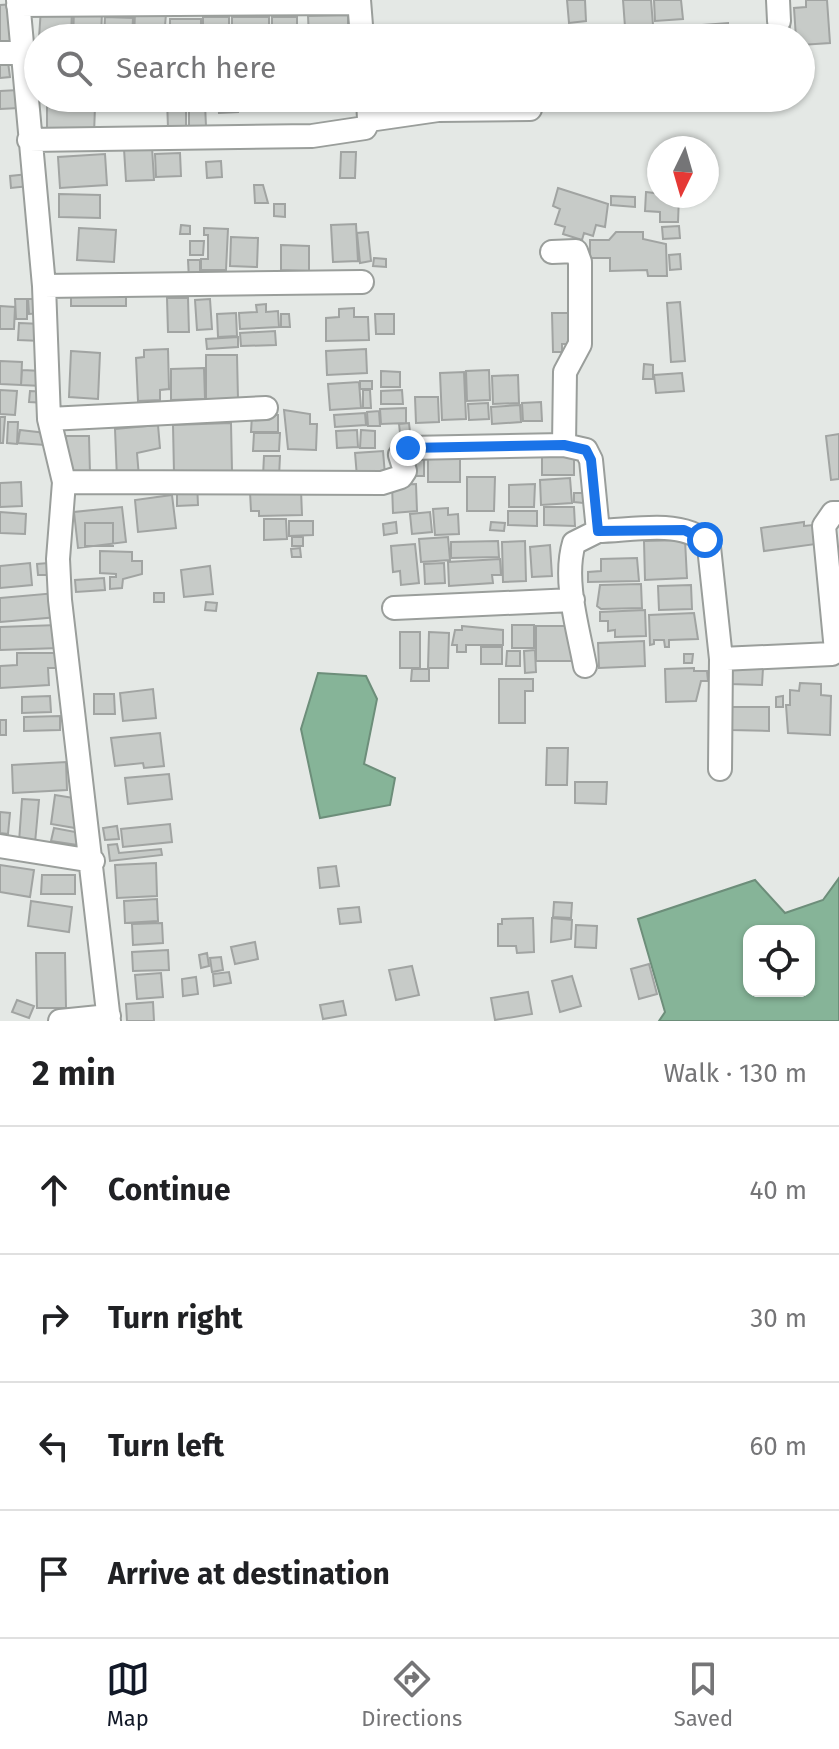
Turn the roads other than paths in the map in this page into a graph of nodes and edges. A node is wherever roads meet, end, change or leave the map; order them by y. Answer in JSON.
{"nodes":[{"id":1,"x":18,"y":2,"type":"edge"},
{"id":2,"x":358,"y":2,"type":"edge"},
{"id":3,"x":360,"y":24,"type":"edge"},
{"id":4,"x":10,"y":53,"type":"edge"},
{"id":5,"x":368,"y":112,"type":"edge"},
{"id":6,"x":29,"y":140,"type":"junction"},
{"id":7,"x":552,"y":252,"type":"dead end"},
{"id":8,"x":362,"y":282,"type":"dead end"},
{"id":9,"x":44,"y":286,"type":"junction"},
{"id":10,"x":266,"y":408,"type":"dead end"},
{"id":11,"x":49,"y":419,"type":"junction"},
{"id":12,"x":564,"y":445,"type":"junction"},
{"id":13,"x":64,"y":482,"type":"junction"},
{"id":14,"x":839,"y":513,"type":"edge"},
{"id":15,"x":598,"y":531,"type":"junction"},
{"id":16,"x":573,"y":600,"type":"junction"},
{"id":17,"x":394,"y":608,"type":"dead end"},
{"id":18,"x":838,"y":648,"type":"edge"},
{"id":19,"x":721,"y":659,"type":"junction"},
{"id":20,"x":585,"y":666,"type":"dead end"},
{"id":21,"x":720,"y":769,"type":"dead end"},
{"id":22,"x":0,"y":846,"type":"edge"},
{"id":23,"x":93,"y":861,"type":"junction"},
{"id":24,"x":109,"y":1018,"type":"edge"},
{"id":25,"x":60,"y":1021,"type":"edge"}],
"edges":[{"from":1,"to":2,"type":"street"},
{"from":1,"to":4,"type":"street"},
{"from":2,"to":3,"type":"street"},
{"from":4,"to":6,"type":"street"},
{"from":5,"to":6,"type":"street"},
{"from":6,"to":9,"type":"street"},
{"from":7,"to":12,"type":"street"},
{"from":8,"to":9,"type":"street"},
{"from":9,"to":11,"type":"street"},
{"from":10,"to":11,"type":"street"},
{"from":11,"to":13,"type":"street"},
{"from":12,"to":13,"type":"street"},
{"from":12,"to":15,"type":"street"},
{"from":13,"to":23,"type":"street"},
{"from":14,"to":18,"type":"street"},
{"from":15,"to":16,"type":"street"},
{"from":15,"to":19,"type":"street"},
{"from":16,"to":17,"type":"street"},
{"from":16,"to":20,"type":"street"},
{"from":18,"to":19,"type":"street"},
{"from":19,"to":21,"type":"street"},
{"from":22,"to":23,"type":"street"},
{"from":23,"to":24,"type":"street"},
{"from":24,"to":25,"type":"street"}]}
